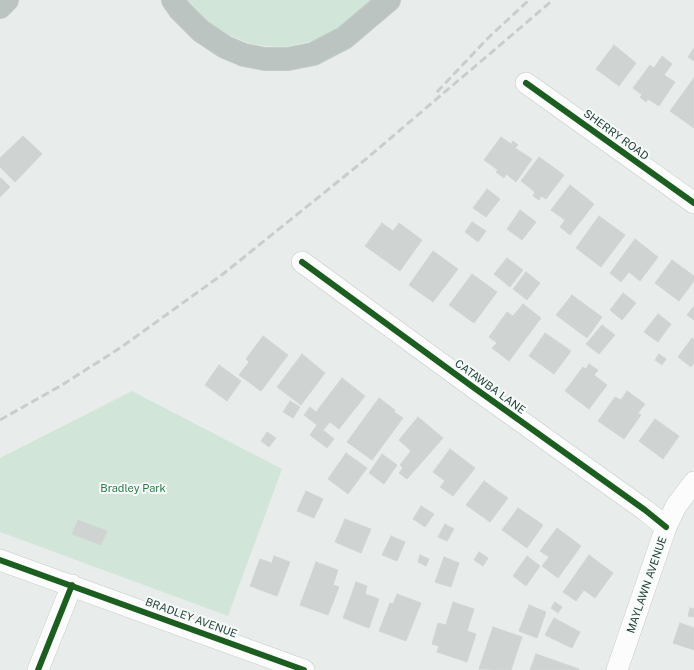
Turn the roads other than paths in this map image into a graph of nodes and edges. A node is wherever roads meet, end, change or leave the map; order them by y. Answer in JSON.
{"nodes":[{"id":1,"x":7,"y":0,"type":"edge"},
{"id":2,"x":174,"y":0,"type":"edge"},
{"id":3,"x":389,"y":0,"type":"edge"},
{"id":4,"x":0,"y":7,"type":"edge"},
{"id":5,"x":526,"y":83,"type":"dead end"},
{"id":6,"x":694,"y":203,"type":"edge"},
{"id":7,"x":302,"y":262,"type":"dead end"},
{"id":8,"x":694,"y":482,"type":"edge"},
{"id":9,"x":666,"y":527,"type":"junction"},
{"id":10,"x":0,"y":560,"type":"edge"},
{"id":11,"x":72,"y":585,"type":"junction"},
{"id":12,"x":38,"y":670,"type":"edge"},
{"id":13,"x":304,"y":670,"type":"edge"},
{"id":14,"x":617,"y":670,"type":"edge"}],
"edges":[{"from":1,"to":4,"type":"highway"},
{"from":2,"to":3,"type":"highway"},
{"from":5,"to":6,"type":"street","name":"SHERRY ROAD"},
{"from":7,"to":9,"type":"street","name":"CATAWBA LANE"},
{"from":8,"to":9,"type":"street","name":"MAYLAWN AVENUE"},
{"from":9,"to":14,"type":"street","name":"MAYLAWN AVENUE"},
{"from":10,"to":11,"type":"street","name":"BRADLEY AVENUE"},
{"from":11,"to":12,"type":"street"},
{"from":11,"to":13,"type":"street","name":"BRADLEY AVENUE"}]}
